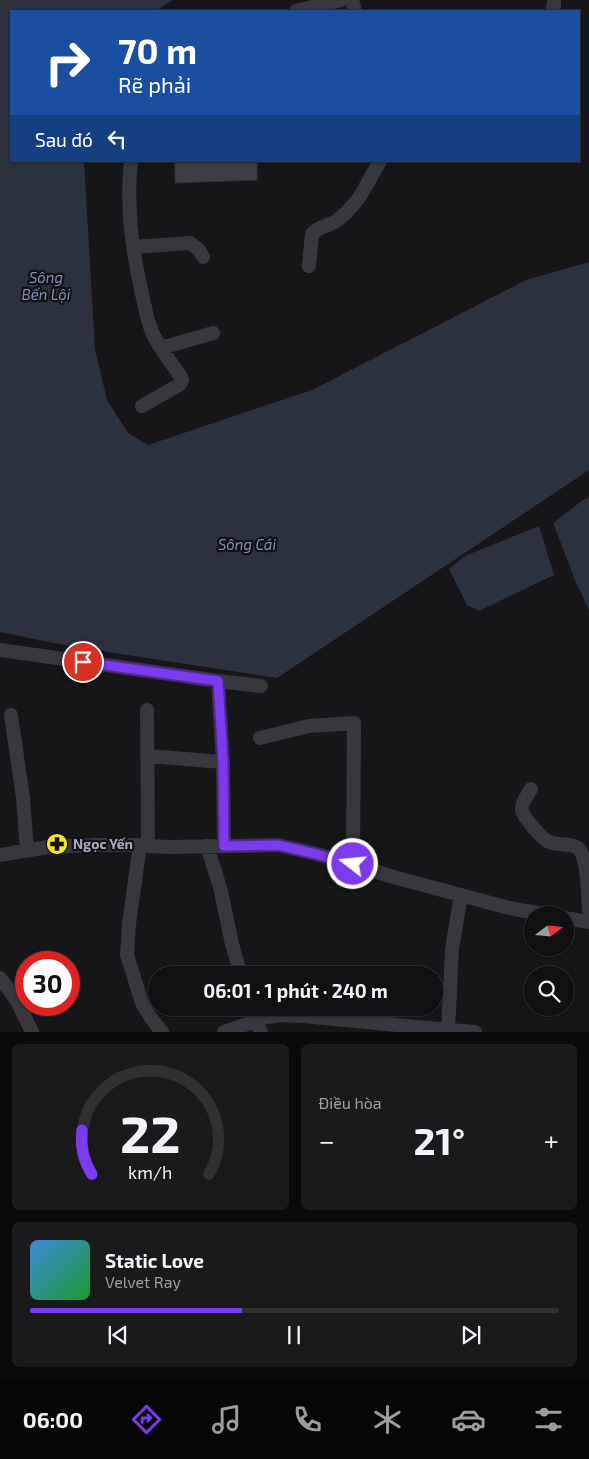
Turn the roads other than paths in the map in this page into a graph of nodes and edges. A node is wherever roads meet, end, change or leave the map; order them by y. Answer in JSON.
{"nodes":[{"id":1,"x":341,"y":0,"type":"edge"},
{"id":2,"x":300,"y":10,"type":"edge"},
{"id":3,"x":131,"y":162,"type":"edge"},
{"id":4,"x":379,"y":162,"type":"edge"},
{"id":5,"x":133,"y":247,"type":"junction"},
{"id":6,"x":203,"y":257,"type":"dead end"},
{"id":7,"x":309,"y":266,"type":"dead end"},
{"id":8,"x":214,"y":333,"type":"dead end"},
{"id":9,"x":160,"y":348,"type":"junction"},
{"id":10,"x":142,"y":406,"type":"dead end"},
{"id":11,"x":0,"y":650,"type":"edge"},
{"id":12,"x":218,"y":681,"type":"junction"},
{"id":13,"x":261,"y":686,"type":"dead end"},
{"id":14,"x":147,"y":710,"type":"dead end"},
{"id":15,"x":11,"y":715,"type":"dead end"},
{"id":16,"x":260,"y":738,"type":"dead end"},
{"id":17,"x":148,"y":756,"type":"junction"},
{"id":18,"x":223,"y":762,"type":"junction"},
{"id":19,"x":531,"y":789,"type":"dead end"},
{"id":20,"x":144,"y":845,"type":"junction"},
{"id":21,"x":207,"y":846,"type":"junction"},
{"id":22,"x":224,"y":846,"type":"junction"},
{"id":23,"x":27,"y":850,"type":"junction"},
{"id":24,"x":0,"y":854,"type":"edge"},
{"id":25,"x":353,"y":864,"type":"junction"},
{"id":26,"x":461,"y":895,"type":"junction"},
{"id":27,"x":589,"y":910,"type":"edge"},
{"id":28,"x":524,"y":911,"type":"edge"},
{"id":29,"x":574,"y":920,"type":"edge"},
{"id":30,"x":589,"y":922,"type":"edge"},
{"id":31,"x":238,"y":966,"type":"edge"},
{"id":32,"x":0,"y":978,"type":"edge"},
{"id":33,"x":255,"y":1020,"type":"edge"},
{"id":34,"x":448,"y":1031,"type":"edge"},
{"id":35,"x":32,"y":1032,"type":"edge"},
{"id":36,"x":162,"y":1032,"type":"edge"},
{"id":37,"x":224,"y":1032,"type":"edge"},
{"id":38,"x":475,"y":1032,"type":"edge"}],
"edges":[{"from":1,"to":2,"type":"street"},
{"from":3,"to":5,"type":"street"},
{"from":4,"to":7,"type":"street"},
{"from":5,"to":6,"type":"street"},
{"from":5,"to":9,"type":"street"},
{"from":8,"to":9,"type":"street"},
{"from":9,"to":10,"type":"street"},
{"from":11,"to":12,"type":"street"},
{"from":12,"to":13,"type":"street"},
{"from":12,"to":18,"type":"street"},
{"from":14,"to":17,"type":"street"},
{"from":15,"to":23,"type":"street"},
{"from":16,"to":25,"type":"street"},
{"from":17,"to":18,"type":"street"},
{"from":17,"to":20,"type":"street"},
{"from":18,"to":22,"type":"street"},
{"from":19,"to":27,"type":"street"},
{"from":20,"to":21,"type":"street"},
{"from":20,"to":23,"type":"street"},
{"from":20,"to":36,"type":"street"},
{"from":21,"to":22,"type":"street"},
{"from":21,"to":31,"type":"street"},
{"from":22,"to":25,"type":"street"},
{"from":23,"to":24,"type":"street"},
{"from":25,"to":26,"type":"street"},
{"from":26,"to":28,"type":"street"},
{"from":26,"to":34,"type":"street"},
{"from":29,"to":30,"type":"street"},
{"from":32,"to":35,"type":"street"},
{"from":33,"to":34,"type":"street"},
{"from":33,"to":37,"type":"street"},
{"from":34,"to":38,"type":"street"}]}
